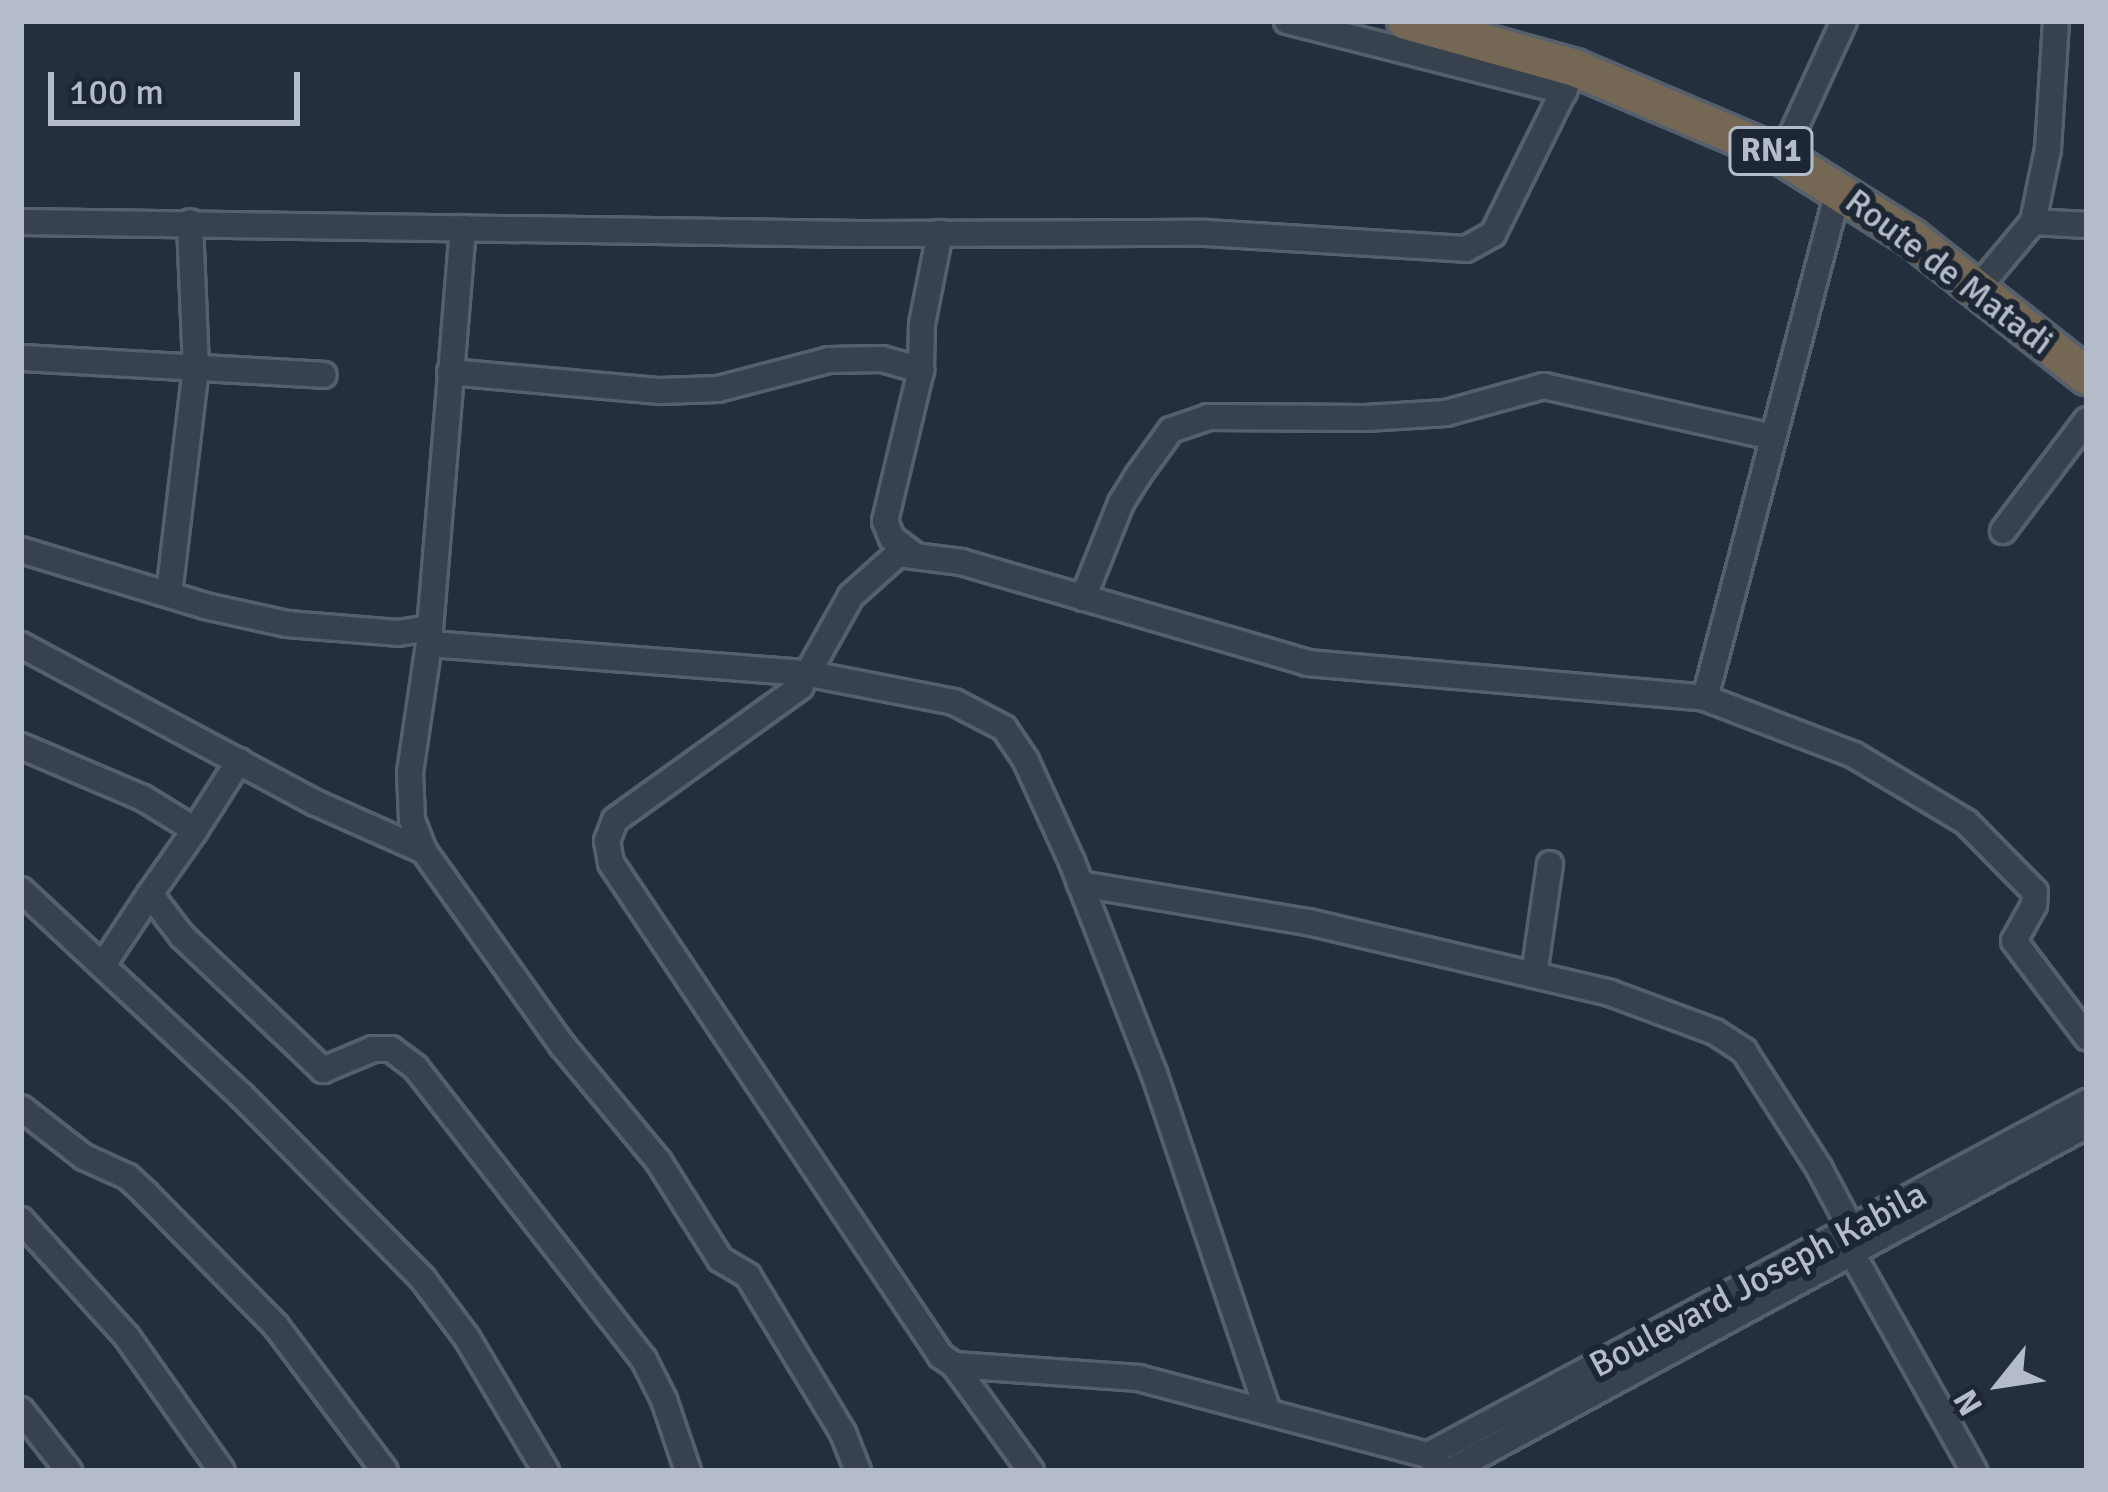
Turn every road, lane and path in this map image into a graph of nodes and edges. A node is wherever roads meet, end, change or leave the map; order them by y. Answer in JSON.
{"nodes":[{"id":1,"x":1287,"y":21,"type":"edge"},
{"id":2,"x":1406,"y":21,"type":"edge"},
{"id":3,"x":1844,"y":21,"type":"edge"},
{"id":4,"x":2056,"y":21,"type":"edge"},
{"id":5,"x":1569,"y":79,"type":"junction"},
{"id":6,"x":1781,"y":156,"type":"junction"},
{"id":7,"x":1839,"y":188,"type":"junction"},
{"id":8,"x":21,"y":222,"type":"edge"},
{"id":9,"x":190,"y":222,"type":"junction"},
{"id":10,"x":2033,"y":222,"type":"junction"},
{"id":11,"x":2087,"y":225,"type":"edge"},
{"id":12,"x":463,"y":228,"type":"junction"},
{"id":13,"x":940,"y":233,"type":"junction"},
{"id":14,"x":1977,"y":290,"type":"junction"},
{"id":15,"x":21,"y":358,"type":"edge"},
{"id":16,"x":196,"y":367,"type":"junction"},
{"id":17,"x":920,"y":370,"type":"junction"},
{"id":18,"x":450,"y":372,"type":"junction"},
{"id":19,"x":324,"y":375,"type":"dead end"},
{"id":20,"x":2087,"y":376,"type":"edge"},
{"id":21,"x":2087,"y":420,"type":"edge"},
{"id":22,"x":1772,"y":437,"type":"junction"},
{"id":23,"x":2003,"y":531,"type":"dead end"},
{"id":24,"x":21,"y":550,"type":"edge"},
{"id":25,"x":912,"y":553,"type":"junction"},
{"id":26,"x":169,"y":594,"type":"junction"},
{"id":27,"x":1083,"y":598,"type":"junction"},
{"id":28,"x":430,"y":636,"type":"junction"},
{"id":29,"x":21,"y":645,"type":"edge"},
{"id":30,"x":805,"y":674,"type":"junction"},
{"id":31,"x":1705,"y":698,"type":"junction"},
{"id":32,"x":21,"y":746,"type":"edge"},
{"id":33,"x":238,"y":761,"type":"junction"},
{"id":34,"x":195,"y":830,"type":"junction"},
{"id":35,"x":424,"y":851,"type":"junction"},
{"id":36,"x":1550,"y":864,"type":"dead end"},
{"id":37,"x":1080,"y":884,"type":"junction"},
{"id":38,"x":21,"y":890,"type":"edge"},
{"id":39,"x":150,"y":894,"type":"junction"},
{"id":40,"x":103,"y":965,"type":"junction"},
{"id":41,"x":1534,"y":975,"type":"junction"},
{"id":42,"x":2087,"y":1037,"type":"edge"},
{"id":43,"x":2087,"y":1102,"type":"edge"},
{"id":44,"x":21,"y":1108,"type":"edge"},
{"id":45,"x":2087,"y":1125,"type":"edge"},
{"id":46,"x":21,"y":1220,"type":"edge"},
{"id":47,"x":1853,"y":1243,"type":"junction"},
{"id":48,"x":954,"y":1365,"type":"junction"},
{"id":49,"x":1267,"y":1408,"type":"junction"},
{"id":50,"x":21,"y":1410,"type":"edge"},
{"id":51,"x":1441,"y":1466,"type":"edge"},
{"id":52,"x":68,"y":1471,"type":"edge"},
{"id":53,"x":221,"y":1471,"type":"edge"},
{"id":54,"x":385,"y":1471,"type":"edge"},
{"id":55,"x":546,"y":1471,"type":"edge"},
{"id":56,"x":688,"y":1471,"type":"edge"},
{"id":57,"x":858,"y":1471,"type":"edge"},
{"id":58,"x":1031,"y":1471,"type":"edge"},
{"id":59,"x":1974,"y":1471,"type":"edge"}],
"edges":[{"from":1,"to":5,"type":"street"},
{"from":2,"to":5,"type":"highway","name":"Route de Matadi","number":"RN1"},
{"from":3,"to":6,"type":"street"},
{"from":4,"to":10,"type":"street"},
{"from":5,"to":6,"type":"highway","name":"Route de Matadi","number":"RN1"},
{"from":5,"to":13,"type":"street"},
{"from":6,"to":7,"type":"highway","name":"Route de Matadi","number":"RN1"},
{"from":7,"to":14,"type":"highway","name":"Route de Matadi","number":"RN1"},
{"from":7,"to":22,"type":"street"},
{"from":8,"to":9,"type":"street"},
{"from":9,"to":12,"type":"street"},
{"from":9,"to":16,"type":"street"},
{"from":10,"to":11,"type":"street"},
{"from":10,"to":14,"type":"street"},
{"from":12,"to":13,"type":"street"},
{"from":12,"to":18,"type":"street"},
{"from":13,"to":17,"type":"street"},
{"from":14,"to":20,"type":"highway","name":"Route de Matadi","number":"RN1"},
{"from":15,"to":16,"type":"street"},
{"from":16,"to":19,"type":"street"},
{"from":16,"to":26,"type":"street"},
{"from":17,"to":18,"type":"street"},
{"from":17,"to":25,"type":"street"},
{"from":18,"to":28,"type":"street"},
{"from":21,"to":23,"type":"street"},
{"from":22,"to":27,"type":"street"},
{"from":22,"to":31,"type":"street"},
{"from":24,"to":26,"type":"street"},
{"from":25,"to":27,"type":"street"},
{"from":25,"to":30,"type":"street"},
{"from":26,"to":28,"type":"street"},
{"from":27,"to":31,"type":"street"},
{"from":28,"to":30,"type":"street"},
{"from":28,"to":35,"type":"street"},
{"from":29,"to":33,"type":"street"},
{"from":30,"to":37,"type":"street"},
{"from":30,"to":48,"type":"street"},
{"from":31,"to":42,"type":"street"},
{"from":32,"to":34,"type":"street"},
{"from":33,"to":34,"type":"street"},
{"from":33,"to":35,"type":"street"},
{"from":34,"to":39,"type":"street"},
{"from":35,"to":57,"type":"street"},
{"from":36,"to":41,"type":"street"},
{"from":37,"to":41,"type":"street"},
{"from":37,"to":49,"type":"street"},
{"from":38,"to":40,"type":"street"},
{"from":39,"to":40,"type":"street"},
{"from":39,"to":56,"type":"street"},
{"from":40,"to":55,"type":"street"},
{"from":41,"to":47,"type":"street"},
{"from":43,"to":47,"type":"street","name":"Boulevard Joseph Kabila"},
{"from":44,"to":54,"type":"street"},
{"from":45,"to":47,"type":"street","name":"Boulevard Joseph Kabila"},
{"from":46,"to":53,"type":"street"},
{"from":47,"to":51,"type":"street","name":"Boulevard Joseph Kabila"},
{"from":47,"to":59,"type":"street"},
{"from":48,"to":49,"type":"street"},
{"from":48,"to":58,"type":"street"},
{"from":49,"to":51,"type":"street"},
{"from":50,"to":52,"type":"street"}]}
